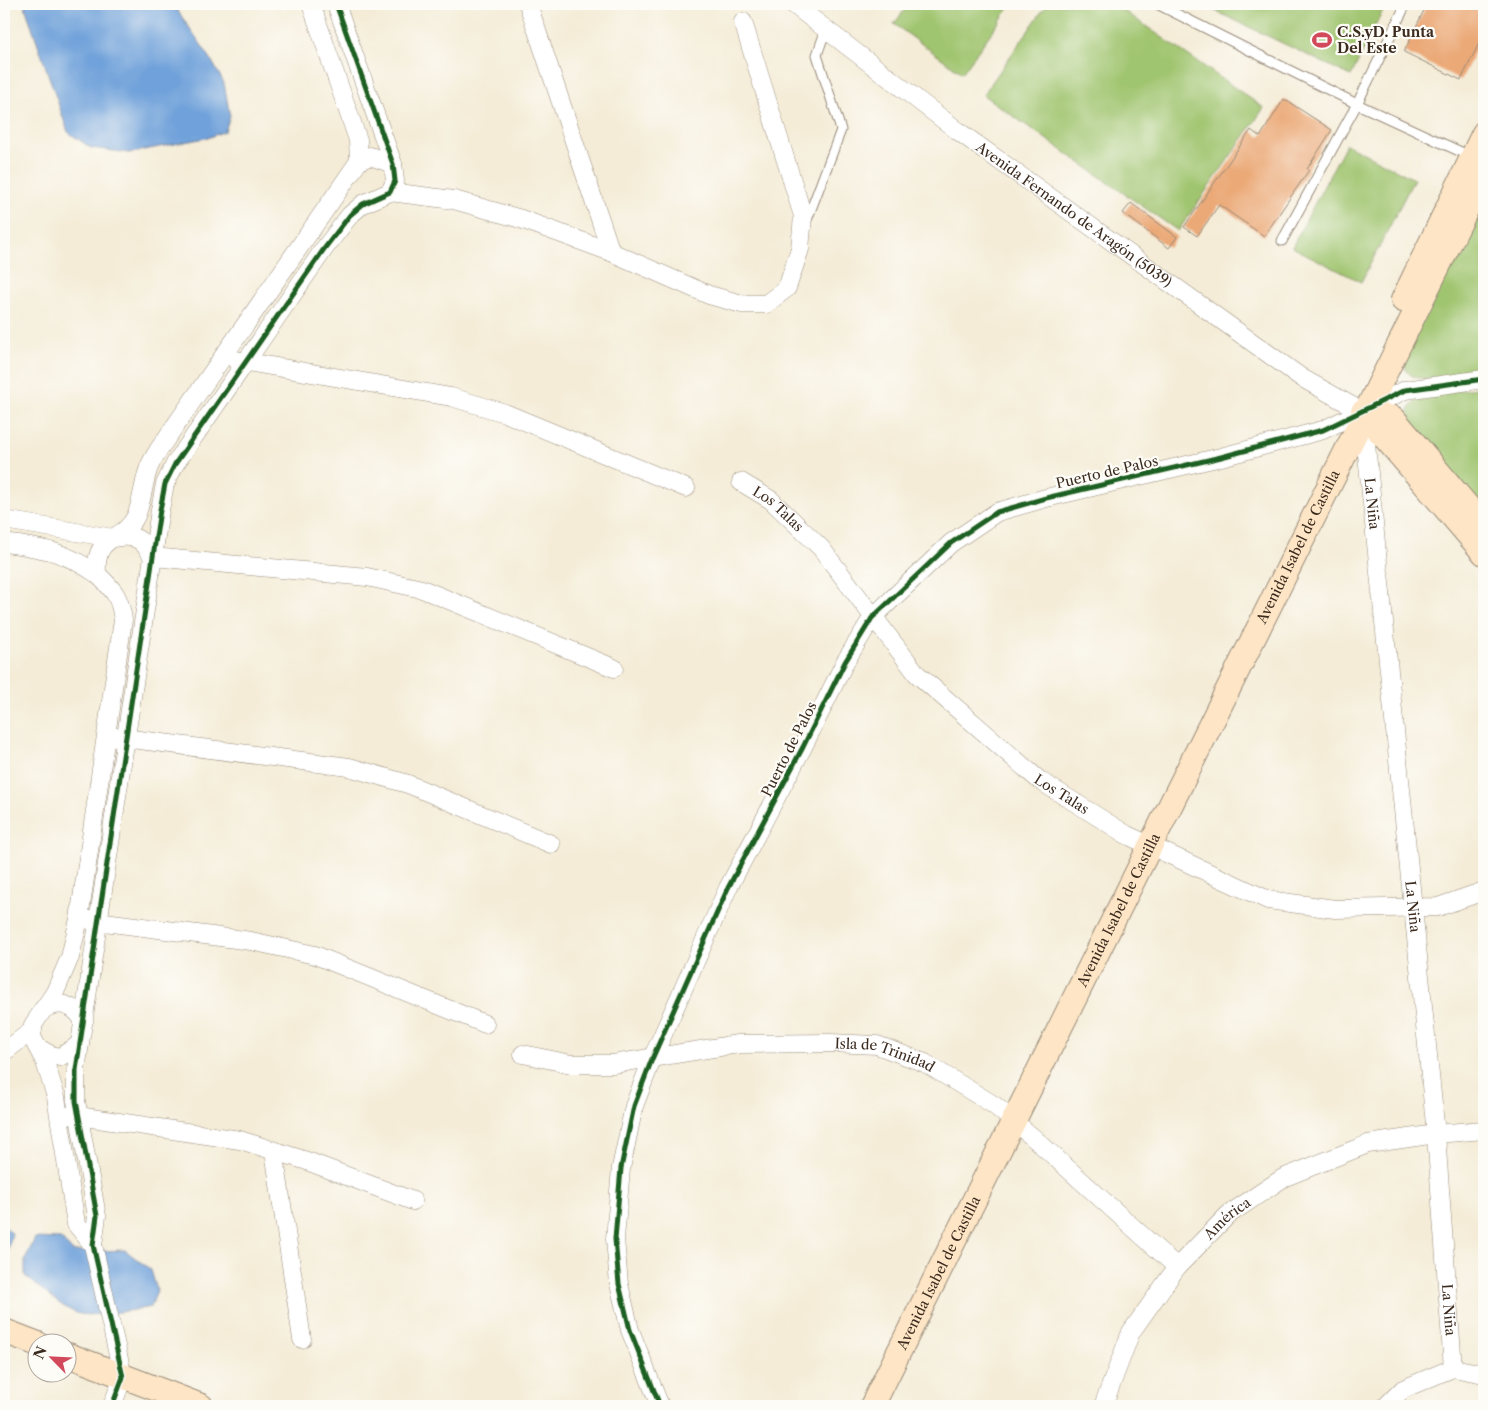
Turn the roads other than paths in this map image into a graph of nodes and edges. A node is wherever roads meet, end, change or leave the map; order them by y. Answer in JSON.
{"nodes":[{"id":1,"x":311,"y":4,"type":"edge"},
{"id":2,"x":336,"y":4,"type":"edge"},
{"id":3,"x":528,"y":4,"type":"edge"},
{"id":4,"x":793,"y":4,"type":"edge"},
{"id":5,"x":1157,"y":4,"type":"edge"},
{"id":6,"x":1406,"y":4,"type":"edge"},
{"id":7,"x":744,"y":22,"type":"dead end"},
{"id":8,"x":826,"y":29,"type":"junction"},
{"id":9,"x":1357,"y":104,"type":"junction"},
{"id":10,"x":1484,"y":133,"type":"edge"},
{"id":11,"x":359,"y":161,"type":"junction"},
{"id":12,"x":393,"y":164,"type":"junction"},
{"id":13,"x":1478,"y":166,"type":"edge"},
{"id":14,"x":349,"y":177,"type":"junction"},
{"id":15,"x":390,"y":192,"type":"junction"},
{"id":16,"x":369,"y":201,"type":"junction"},
{"id":17,"x":802,"y":232,"type":"junction"},
{"id":18,"x":1282,"y":241,"type":"dead end"},
{"id":19,"x":611,"y":252,"type":"junction"},
{"id":20,"x":223,"y":357,"type":"junction"},
{"id":21,"x":246,"y":362,"type":"junction"},
{"id":22,"x":1484,"y":379,"type":"edge"},
{"id":23,"x":1363,"y":412,"type":"junction"},
{"id":24,"x":741,"y":482,"type":"dead end"},
{"id":25,"x":686,"y":488,"type":"dead end"},
{"id":26,"x":4,"y":520,"type":"edge"},
{"id":27,"x":1484,"y":526,"type":"edge"},
{"id":28,"x":113,"y":538,"type":"junction"},
{"id":29,"x":4,"y":543,"type":"edge"},
{"id":30,"x":1484,"y":553,"type":"edge"},
{"id":31,"x":153,"y":557,"type":"junction"},
{"id":32,"x":97,"y":574,"type":"junction"},
{"id":33,"x":149,"y":588,"type":"junction"},
{"id":34,"x":117,"y":595,"type":"junction"},
{"id":35,"x":872,"y":618,"type":"junction"},
{"id":36,"x":614,"y":668,"type":"dead end"},
{"id":37,"x":106,"y":736,"type":"junction"},
{"id":38,"x":127,"y":737,"type":"junction"},
{"id":39,"x":551,"y":844,"type":"dead end"},
{"id":40,"x":1150,"y":846,"type":"junction"},
{"id":41,"x":1484,"y":891,"type":"edge"},
{"id":42,"x":1413,"y":907,"type":"junction"},
{"id":43,"x":79,"y":919,"type":"junction"},
{"id":44,"x":99,"y":921,"type":"junction"},
{"id":45,"x":42,"y":1010,"type":"junction"},
{"id":46,"x":84,"y":1020,"type":"junction"},
{"id":47,"x":485,"y":1024,"type":"dead end"},
{"id":48,"x":35,"y":1038,"type":"junction"},
{"id":49,"x":80,"y":1044,"type":"junction"},
{"id":50,"x":4,"y":1052,"type":"edge"},
{"id":51,"x":523,"y":1054,"type":"dead end"},
{"id":52,"x":652,"y":1059,"type":"junction"},
{"id":53,"x":58,"y":1112,"type":"junction"},
{"id":54,"x":80,"y":1118,"type":"junction"},
{"id":55,"x":1014,"y":1122,"type":"junction"},
{"id":56,"x":1484,"y":1130,"type":"edge"},
{"id":57,"x":1436,"y":1134,"type":"junction"},
{"id":58,"x":274,"y":1151,"type":"junction"},
{"id":59,"x":413,"y":1201,"type":"dead end"},
{"id":60,"x":93,"y":1247,"type":"junction"},
{"id":61,"x":1177,"y":1267,"type":"junction"},
{"id":62,"x":4,"y":1331,"type":"edge"},
{"id":63,"x":302,"y":1339,"type":"dead end"},
{"id":64,"x":28,"y":1340,"type":"edge"},
{"id":65,"x":78,"y":1359,"type":"edge"},
{"id":66,"x":1453,"y":1368,"type":"junction"},
{"id":67,"x":1484,"y":1374,"type":"edge"},
{"id":68,"x":123,"y":1376,"type":"junction"},
{"id":69,"x":112,"y":1406,"type":"edge"},
{"id":70,"x":201,"y":1406,"type":"edge"},
{"id":71,"x":660,"y":1406,"type":"edge"},
{"id":72,"x":872,"y":1406,"type":"edge"},
{"id":73,"x":1103,"y":1406,"type":"edge"},
{"id":74,"x":1386,"y":1406,"type":"edge"}],
"edges":[{"from":1,"to":11,"type":"street"},
{"from":2,"to":12,"type":"street"},
{"from":3,"to":19,"type":"street"},
{"from":4,"to":8,"type":"street","name":"Avenida Fernando de Aragón (5039)"},
{"from":5,"to":9,"type":"lane"},
{"from":6,"to":9,"type":"lane"},
{"from":7,"to":17,"type":"street"},
{"from":8,"to":17,"type":"lane"},
{"from":8,"to":23,"type":"street","name":"Avenida Fernando de Aragón (5039)"},
{"from":9,"to":13,"type":"lane"},
{"from":9,"to":18,"type":"lane"},
{"from":10,"to":13,"type":"street","name":"Avenida Isabel de Castilla"},
{"from":11,"to":12,"type":"street"},
{"from":11,"to":14,"type":"street"},
{"from":12,"to":15,"type":"street"},
{"from":13,"to":23,"type":"street","name":"Avenida Isabel de Castilla"},
{"from":14,"to":16,"type":"street"},
{"from":14,"to":20,"type":"street"},
{"from":15,"to":16,"type":"street"},
{"from":15,"to":19,"type":"street"},
{"from":16,"to":21,"type":"street"},
{"from":17,"to":19,"type":"street"},
{"from":20,"to":21,"type":"street"},
{"from":20,"to":28,"type":"street"},
{"from":21,"to":25,"type":"street"},
{"from":21,"to":31,"type":"street"},
{"from":22,"to":23,"type":"street","name":"Puerto de Palos"},
{"from":23,"to":27,"type":"street"},
{"from":23,"to":30,"type":"street"},
{"from":23,"to":35,"type":"street","name":"Puerto de Palos"},
{"from":23,"to":40,"type":"street","name":"Avenida Isabel de Castilla"},
{"from":23,"to":42,"type":"street","name":"La Niña"},
{"from":24,"to":35,"type":"street","name":"Los Talas"},
{"from":26,"to":28,"type":"street"},
{"from":28,"to":31,"type":"street"},
{"from":28,"to":32,"type":"street"},
{"from":29,"to":32,"type":"street"},
{"from":31,"to":33,"type":"street"},
{"from":31,"to":36,"type":"street"},
{"from":32,"to":34,"type":"street"},
{"from":33,"to":34,"type":"street"},
{"from":33,"to":38,"type":"street"},
{"from":34,"to":37,"type":"street"},
{"from":35,"to":40,"type":"street","name":"Los Talas"},
{"from":35,"to":52,"type":"street","name":"Puerto de Palos"},
{"from":37,"to":38,"type":"street"},
{"from":37,"to":43,"type":"street"},
{"from":38,"to":39,"type":"street"},
{"from":38,"to":44,"type":"street"},
{"from":40,"to":42,"type":"street","name":"Los Talas"},
{"from":40,"to":55,"type":"street","name":"Avenida Isabel de Castilla"},
{"from":41,"to":42,"type":"street","name":"Los Talas"},
{"from":42,"to":57,"type":"street","name":"La Niña"},
{"from":43,"to":44,"type":"street"},
{"from":43,"to":45,"type":"street"},
{"from":44,"to":46,"type":"street"},
{"from":44,"to":47,"type":"street"},
{"from":45,"to":46,"type":"street"},
{"from":45,"to":48,"type":"street"},
{"from":46,"to":49,"type":"street"},
{"from":48,"to":49,"type":"street"},
{"from":48,"to":50,"type":"street"},
{"from":48,"to":53,"type":"street"},
{"from":49,"to":54,"type":"street"},
{"from":51,"to":52,"type":"street","name":"Isla de Trinidad"},
{"from":52,"to":55,"type":"street","name":"Isla de Trinidad"},
{"from":52,"to":71,"type":"street","name":"Puerto de Palos"},
{"from":53,"to":54,"type":"street"},
{"from":53,"to":60,"type":"street"},
{"from":54,"to":58,"type":"street"},
{"from":54,"to":60,"type":"street"},
{"from":55,"to":61,"type":"street","name":"Isla de Trinidad"},
{"from":55,"to":72,"type":"street","name":"Avenida Isabel de Castilla"},
{"from":56,"to":57,"type":"street","name":"América"},
{"from":57,"to":61,"type":"street","name":"América"},
{"from":57,"to":66,"type":"street","name":"La Niña"},
{"from":58,"to":59,"type":"street"},
{"from":58,"to":63,"type":"street"},
{"from":60,"to":68,"type":"street"},
{"from":61,"to":73,"type":"street","name":"América"},
{"from":62,"to":64,"type":"street"},
{"from":65,"to":68,"type":"street"},
{"from":66,"to":67,"type":"street"},
{"from":66,"to":74,"type":"street"},
{"from":68,"to":69,"type":"street"},
{"from":68,"to":70,"type":"street"}]}
